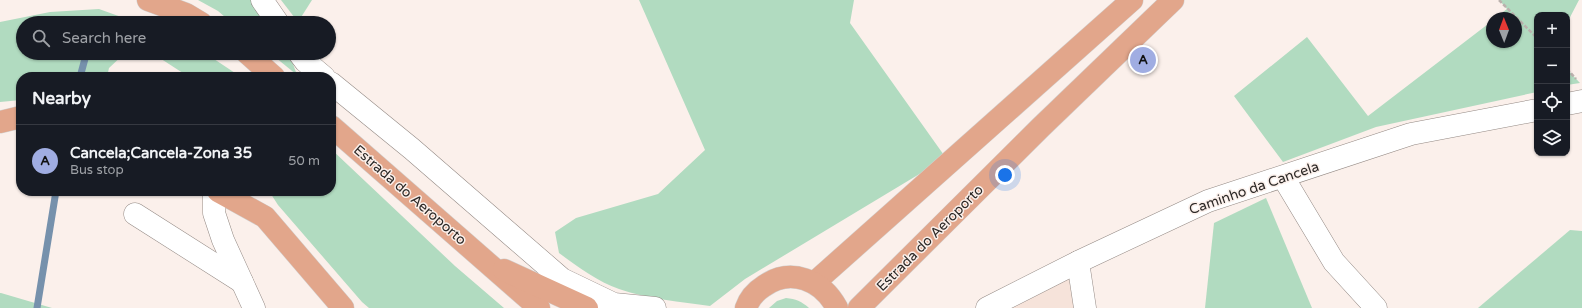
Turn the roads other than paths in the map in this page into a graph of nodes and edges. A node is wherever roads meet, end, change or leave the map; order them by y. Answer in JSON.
{"nodes":[{"id":1,"x":148,"y":0,"type":"edge"},
{"id":2,"x":262,"y":0,"type":"edge"},
{"id":3,"x":1132,"y":0,"type":"edge"},
{"id":4,"x":1173,"y":0,"type":"edge"},
{"id":5,"x":189,"y":16,"type":"edge"},
{"id":6,"x":273,"y":16,"type":"edge"},
{"id":7,"x":255,"y":60,"type":"edge"},
{"id":8,"x":303,"y":60,"type":"edge"},
{"id":9,"x":268,"y":72,"type":"edge"},
{"id":10,"x":318,"y":72,"type":"edge"},
{"id":11,"x":336,"y":87,"type":"edge"},
{"id":12,"x":1582,"y":101,"type":"edge"},
{"id":13,"x":1570,"y":103,"type":"edge"},
{"id":14,"x":1534,"y":111,"type":"edge"},
{"id":15,"x":16,"y":118,"type":"edge"},
{"id":16,"x":0,"y":122,"type":"edge"},
{"id":17,"x":336,"y":130,"type":"edge"},
{"id":18,"x":1283,"y":177,"type":"junction"},
{"id":19,"x":214,"y":196,"type":"edge"},
{"id":20,"x":227,"y":196,"type":"edge"},
{"id":21,"x":135,"y":214,"type":"dead end"},
{"id":22,"x":1078,"y":262,"type":"junction"},
{"id":23,"x":489,"y":263,"type":"junction"},
{"id":24,"x":242,"y":282,"type":"junction"},
{"id":25,"x":814,"y":283,"type":"junction"},
{"id":26,"x":254,"y":308,"type":"edge"},
{"id":27,"x":343,"y":308,"type":"edge"},
{"id":28,"x":539,"y":308,"type":"edge"},
{"id":29,"x":587,"y":308,"type":"edge"},
{"id":30,"x":655,"y":308,"type":"edge"},
{"id":31,"x":746,"y":308,"type":"edge"},
{"id":32,"x":837,"y":308,"type":"edge"},
{"id":33,"x":859,"y":308,"type":"edge"},
{"id":34,"x":986,"y":308,"type":"edge"},
{"id":35,"x":1085,"y":308,"type":"edge"},
{"id":36,"x":1376,"y":308,"type":"edge"}],
"edges":[{"from":1,"to":5,"type":"main road"},
{"from":2,"to":6,"type":"street"},
{"from":3,"to":25,"type":"main road"},
{"from":4,"to":33,"type":"main road","name":"Estrada do Aeroporto"},
{"from":7,"to":9,"type":"main road"},
{"from":8,"to":10,"type":"street"},
{"from":11,"to":30,"type":"street"},
{"from":12,"to":13,"type":"street"},
{"from":14,"to":18,"type":"street","name":"Caminho da Cancela"},
{"from":15,"to":16,"type":"main road"},
{"from":17,"to":23,"type":"main road","name":"Estrada do Aeroporto"},
{"from":18,"to":22,"type":"street","name":"Caminho da Cancela"},
{"from":18,"to":36,"type":"street"},
{"from":19,"to":24,"type":"street"},
{"from":20,"to":27,"type":"main road"},
{"from":21,"to":24,"type":"street"},
{"from":22,"to":34,"type":"street","name":"Caminho da Cancela"},
{"from":22,"to":35,"type":"street"},
{"from":23,"to":28,"type":"main road","name":"Estrada do Aeroporto"},
{"from":23,"to":29,"type":"main road","name":"Estrada do Aeroporto"},
{"from":24,"to":26,"type":"street"},
{"from":25,"to":31,"type":"main road"},
{"from":25,"to":32,"type":"main road"}]}
